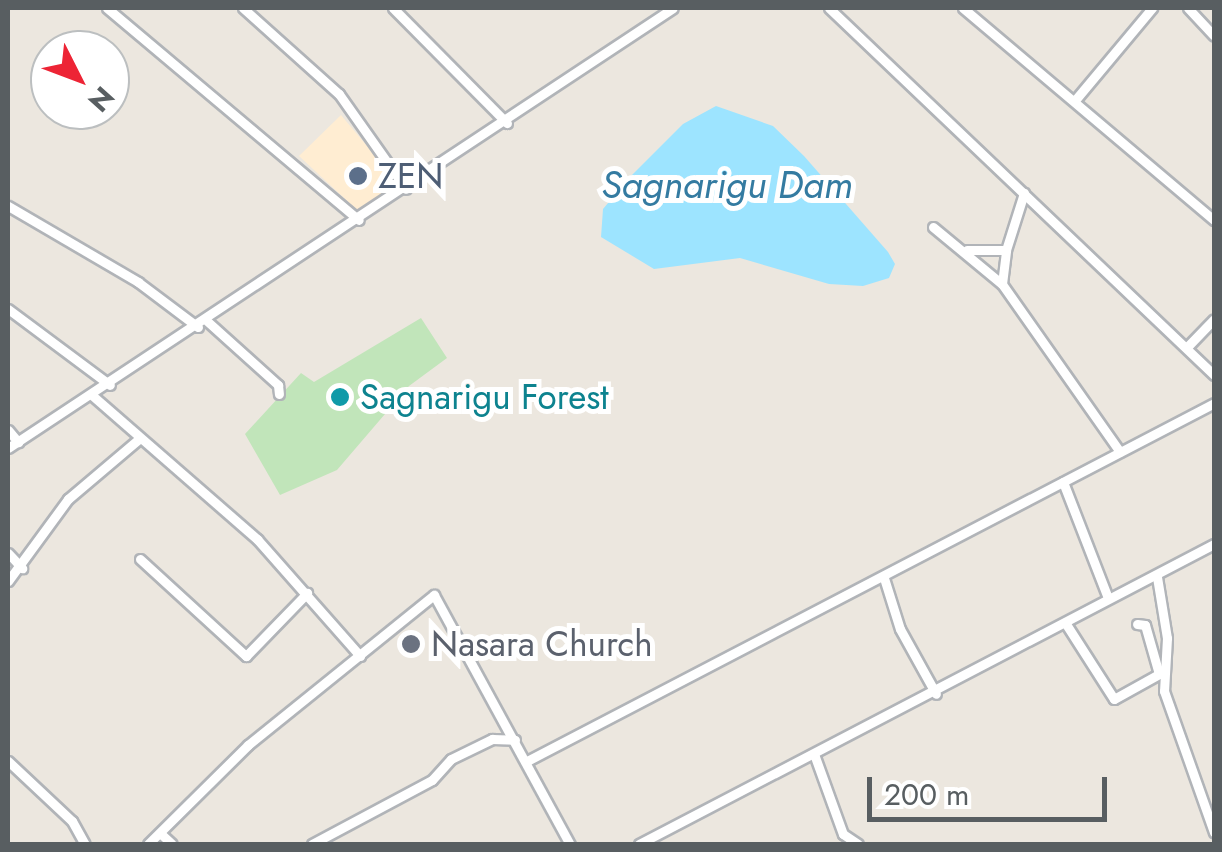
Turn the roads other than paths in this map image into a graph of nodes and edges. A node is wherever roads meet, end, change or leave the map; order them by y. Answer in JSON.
{"nodes":[{"id":1,"x":107,"y":8,"type":"edge"},
{"id":2,"x":243,"y":8,"type":"edge"},
{"id":3,"x":392,"y":8,"type":"edge"},
{"id":4,"x":673,"y":8,"type":"edge"},
{"id":5,"x":828,"y":8,"type":"edge"},
{"id":6,"x":962,"y":8,"type":"edge"},
{"id":7,"x":1152,"y":8,"type":"edge"},
{"id":8,"x":1188,"y":8,"type":"edge"},
{"id":9,"x":1214,"y":36,"type":"edge"},
{"id":10,"x":1076,"y":99,"type":"junction"},
{"id":11,"x":508,"y":123,"type":"junction"},
{"id":12,"x":406,"y":189,"type":"junction"},
{"id":13,"x":1024,"y":193,"type":"junction"},
{"id":14,"x":8,"y":206,"type":"edge"},
{"id":15,"x":360,"y":220,"type":"junction"},
{"id":16,"x":1214,"y":220,"type":"edge"},
{"id":17,"x":933,"y":228,"type":"dead end"},
{"id":18,"x":959,"y":248,"type":"junction"},
{"id":19,"x":1006,"y":250,"type":"junction"},
{"id":20,"x":1002,"y":284,"type":"junction"},
{"id":21,"x":8,"y":309,"type":"edge"},
{"id":22,"x":1214,"y":319,"type":"edge"},
{"id":23,"x":202,"y":324,"type":"junction"},
{"id":24,"x":1188,"y":346,"type":"junction"},
{"id":25,"x":1214,"y":375,"type":"edge"},
{"id":26,"x":110,"y":385,"type":"junction"},
{"id":27,"x":279,"y":394,"type":"dead end"},
{"id":28,"x":92,"y":396,"type":"junction"},
{"id":29,"x":1214,"y":403,"type":"edge"},
{"id":30,"x":8,"y":430,"type":"edge"},
{"id":31,"x":140,"y":438,"type":"junction"},
{"id":32,"x":18,"y":442,"type":"junction"},
{"id":33,"x":8,"y":448,"type":"edge"},
{"id":34,"x":1120,"y":452,"type":"junction"},
{"id":35,"x":1063,"y":482,"type":"junction"},
{"id":36,"x":1214,"y":544,"type":"edge"},
{"id":37,"x":8,"y":553,"type":"edge"},
{"id":38,"x":140,"y":559,"type":"dead end"},
{"id":39,"x":22,"y":568,"type":"junction"},
{"id":40,"x":1157,"y":577,"type":"junction"},
{"id":41,"x":884,"y":578,"type":"junction"},
{"id":42,"x":8,"y":581,"type":"edge"},
{"id":43,"x":306,"y":593,"type":"junction"},
{"id":44,"x":1108,"y":598,"type":"junction"},
{"id":45,"x":1066,"y":624,"type":"junction"},
{"id":46,"x":1137,"y":624,"type":"dead end"},
{"id":47,"x":360,"y":656,"type":"junction"},
{"id":48,"x":936,"y":694,"type":"junction"},
{"id":49,"x":515,"y":740,"type":"junction"},
{"id":50,"x":814,"y":754,"type":"junction"},
{"id":51,"x":8,"y":761,"type":"edge"},
{"id":52,"x":527,"y":761,"type":"junction"},
{"id":53,"x":1214,"y":832,"type":"edge"},
{"id":54,"x":160,"y":833,"type":"junction"},
{"id":55,"x":659,"y":840,"type":"edge"},
{"id":56,"x":85,"y":844,"type":"edge"},
{"id":57,"x":148,"y":844,"type":"edge"},
{"id":58,"x":172,"y":844,"type":"edge"},
{"id":59,"x":312,"y":844,"type":"edge"},
{"id":60,"x":570,"y":844,"type":"edge"},
{"id":61,"x":638,"y":844,"type":"edge"},
{"id":62,"x":858,"y":844,"type":"edge"}],
"edges":[{"from":1,"to":15,"type":"street"},
{"from":2,"to":12,"type":"street"},
{"from":3,"to":11,"type":"street"},
{"from":4,"to":11,"type":"street"},
{"from":5,"to":13,"type":"street"},
{"from":6,"to":10,"type":"street"},
{"from":7,"to":10,"type":"street"},
{"from":8,"to":9,"type":"street"},
{"from":10,"to":16,"type":"street"},
{"from":11,"to":12,"type":"street"},
{"from":12,"to":15,"type":"street"},
{"from":13,"to":19,"type":"street"},
{"from":13,"to":24,"type":"street"},
{"from":14,"to":23,"type":"street"},
{"from":15,"to":23,"type":"street"},
{"from":17,"to":18,"type":"street"},
{"from":18,"to":19,"type":"street"},
{"from":18,"to":20,"type":"street"},
{"from":19,"to":20,"type":"street"},
{"from":20,"to":34,"type":"street"},
{"from":21,"to":26,"type":"street"},
{"from":22,"to":24,"type":"street"},
{"from":23,"to":26,"type":"street"},
{"from":23,"to":27,"type":"street"},
{"from":24,"to":25,"type":"street"},
{"from":26,"to":28,"type":"street"},
{"from":28,"to":31,"type":"street"},
{"from":28,"to":32,"type":"street"},
{"from":29,"to":34,"type":"street"},
{"from":30,"to":32,"type":"street"},
{"from":31,"to":39,"type":"street"},
{"from":31,"to":43,"type":"street"},
{"from":32,"to":33,"type":"street"},
{"from":34,"to":35,"type":"street"},
{"from":35,"to":41,"type":"street"},
{"from":35,"to":44,"type":"street"},
{"from":36,"to":40,"type":"street"},
{"from":37,"to":39,"type":"street"},
{"from":38,"to":43,"type":"street"},
{"from":39,"to":42,"type":"street"},
{"from":40,"to":44,"type":"street"},
{"from":40,"to":53,"type":"street"},
{"from":41,"to":48,"type":"street"},
{"from":41,"to":52,"type":"street"},
{"from":43,"to":47,"type":"street"},
{"from":44,"to":45,"type":"street"},
{"from":45,"to":46,"type":"street"},
{"from":45,"to":48,"type":"street"},
{"from":47,"to":49,"type":"street"},
{"from":47,"to":54,"type":"street"},
{"from":48,"to":50,"type":"street"},
{"from":49,"to":52,"type":"street"},
{"from":49,"to":59,"type":"street"},
{"from":50,"to":55,"type":"street"},
{"from":50,"to":62,"type":"street"},
{"from":51,"to":56,"type":"street"},
{"from":52,"to":60,"type":"street"},
{"from":54,"to":57,"type":"street"},
{"from":54,"to":58,"type":"street"},
{"from":55,"to":61,"type":"street"}]}
